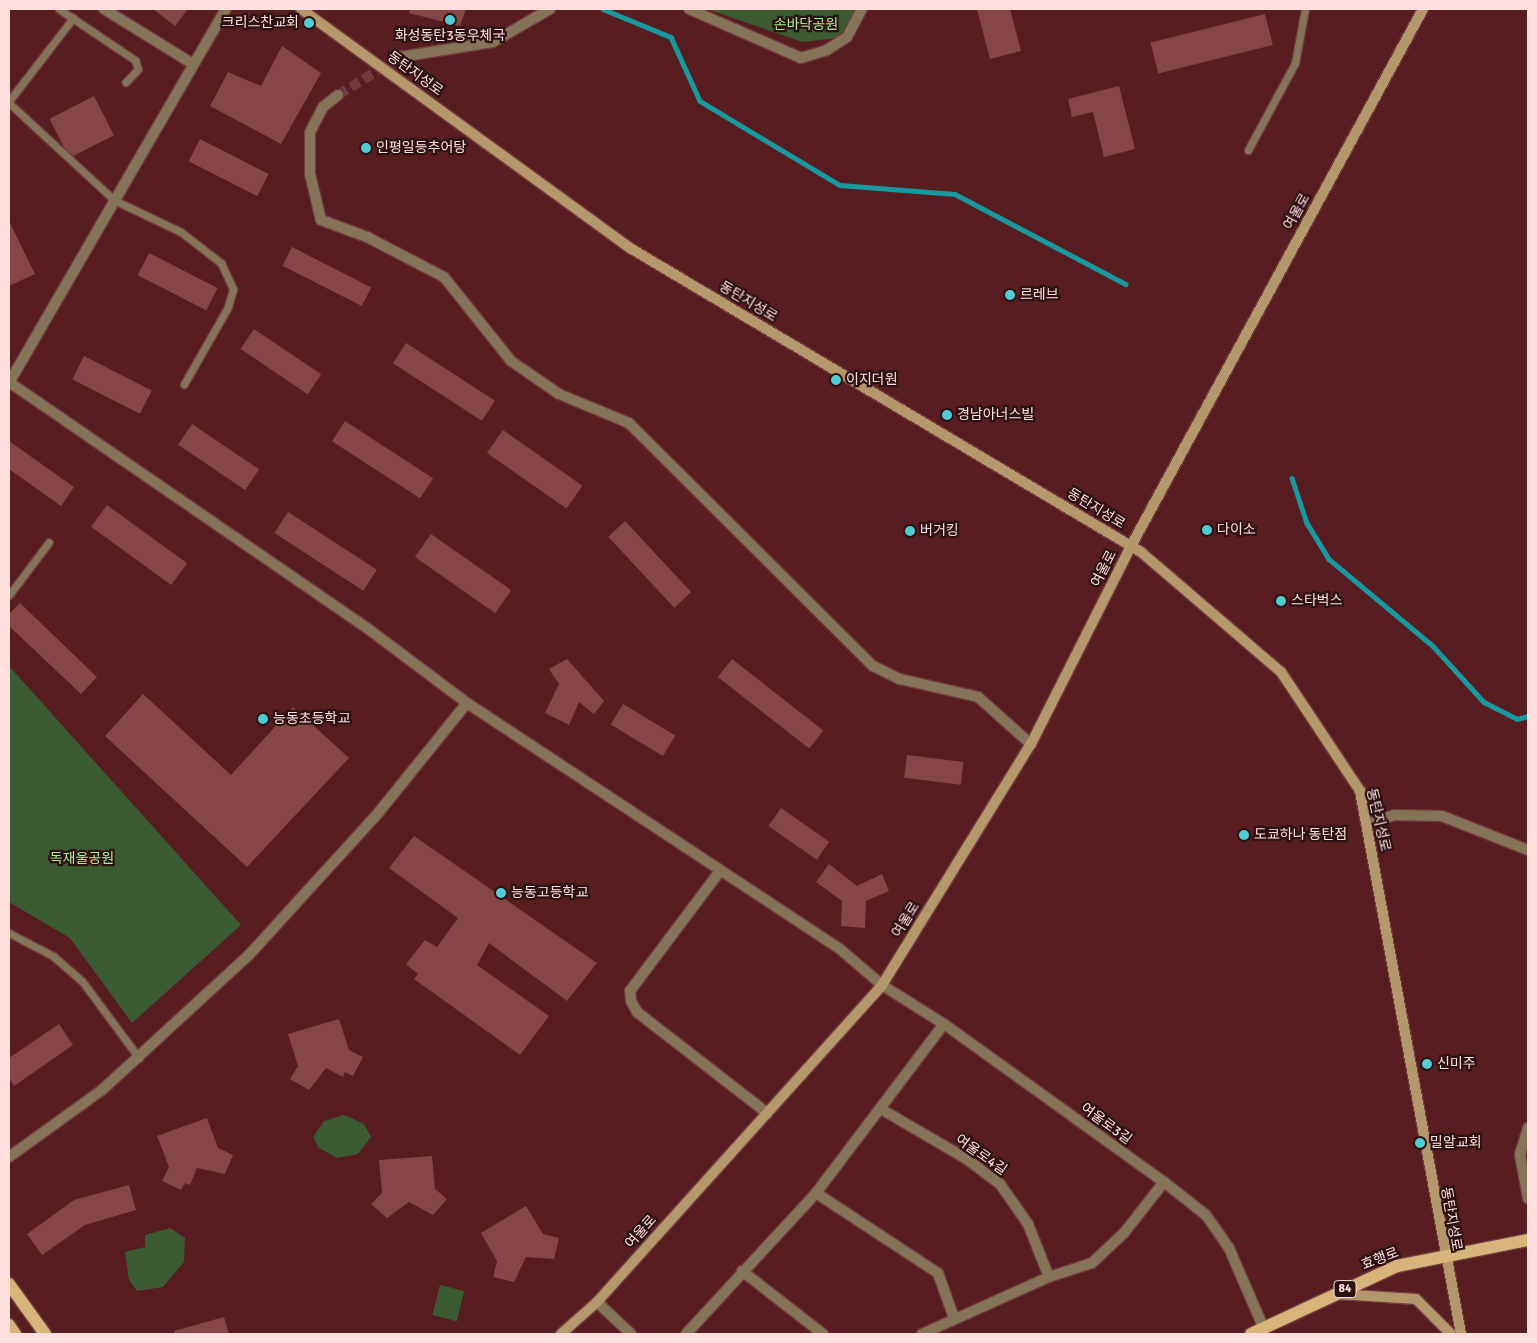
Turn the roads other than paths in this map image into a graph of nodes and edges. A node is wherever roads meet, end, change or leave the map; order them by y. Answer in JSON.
{"nodes":[{"id":1,"x":59,"y":9,"type":"edge"},
{"id":2,"x":104,"y":9,"type":"edge"},
{"id":3,"x":226,"y":9,"type":"edge"},
{"id":4,"x":301,"y":9,"type":"edge"},
{"id":5,"x":550,"y":9,"type":"edge"},
{"id":6,"x":689,"y":9,"type":"edge"},
{"id":7,"x":862,"y":9,"type":"edge"},
{"id":8,"x":1304,"y":9,"type":"edge"},
{"id":9,"x":1423,"y":9,"type":"edge"},
{"id":10,"x":73,"y":18,"type":"junction"},
{"id":11,"x":400,"y":57,"type":"tunnel mouth"},
{"id":12,"x":193,"y":64,"type":"junction"},
{"id":13,"x":126,"y":82,"type":"dead end"},
{"id":14,"x":338,"y":95,"type":"tunnel mouth"},
{"id":15,"x":9,"y":102,"type":"edge"},
{"id":16,"x":1248,"y":150,"type":"dead end"},
{"id":17,"x":114,"y":200,"type":"junction"},
{"id":18,"x":9,"y":383,"type":"edge"},
{"id":19,"x":184,"y":384,"type":"dead end"},
{"id":20,"x":49,"y":542,"type":"dead end"},
{"id":21,"x":1131,"y":546,"type":"junction"},
{"id":22,"x":9,"y":595,"type":"edge"},
{"id":23,"x":467,"y":703,"type":"junction"},
{"id":24,"x":1031,"y":744,"type":"junction"},
{"id":25,"x":1367,"y":824,"type":"junction"},
{"id":26,"x":1528,"y":850,"type":"edge"},
{"id":27,"x":720,"y":871,"type":"junction"},
{"id":28,"x":9,"y":933,"type":"edge"},
{"id":29,"x":882,"y":985,"type":"junction"},
{"id":30,"x":944,"y":1024,"type":"junction"},
{"id":31,"x":139,"y":1058,"type":"junction"},
{"id":32,"x":880,"y":1109,"type":"junction"},
{"id":33,"x":767,"y":1113,"type":"junction"},
{"id":34,"x":1528,"y":1128,"type":"edge"},
{"id":35,"x":9,"y":1157,"type":"edge"},
{"id":36,"x":1164,"y":1182,"type":"junction"},
{"id":37,"x":816,"y":1193,"type":"junction"},
{"id":38,"x":1528,"y":1198,"type":"edge"},
{"id":39,"x":1528,"y":1240,"type":"edge"},
{"id":40,"x":1444,"y":1257,"type":"junction"},
{"id":41,"x":742,"y":1271,"type":"junction"},
{"id":42,"x":1050,"y":1277,"type":"junction"},
{"id":43,"x":9,"y":1284,"type":"edge"},
{"id":44,"x":1334,"y":1294,"type":"junction"},
{"id":45,"x":596,"y":1302,"type":"junction"},
{"id":46,"x":954,"y":1318,"type":"junction"},
{"id":47,"x":9,"y":1325,"type":"edge"},
{"id":48,"x":1264,"y":1329,"type":"junction"},
{"id":49,"x":15,"y":1334,"type":"edge"},
{"id":50,"x":45,"y":1334,"type":"edge"},
{"id":51,"x":561,"y":1334,"type":"edge"},
{"id":52,"x":631,"y":1334,"type":"edge"},
{"id":53,"x":686,"y":1334,"type":"edge"},
{"id":54,"x":823,"y":1334,"type":"edge"},
{"id":55,"x":922,"y":1334,"type":"edge"},
{"id":56,"x":1251,"y":1334,"type":"edge"},
{"id":57,"x":1451,"y":1334,"type":"edge"},
{"id":58,"x":1461,"y":1334,"type":"edge"}],
"edges":[{"from":1,"to":10,"type":"lane"},
{"from":2,"to":12,"type":"street"},
{"from":3,"to":12,"type":"street"},
{"from":4,"to":21,"type":"main road","name":"동탄지성로"},
{"from":5,"to":11,"type":"street"},
{"from":6,"to":7,"type":"street"},
{"from":8,"to":16,"type":"lane"},
{"from":9,"to":21,"type":"main road","name":"여울로"},
{"from":10,"to":13,"type":"lane"},
{"from":10,"to":15,"type":"lane"},
{"from":12,"to":17,"type":"street"},
{"from":14,"to":24,"type":"street"},
{"from":15,"to":17,"type":"lane"},
{"from":17,"to":18,"type":"street"},
{"from":17,"to":19,"type":"lane"},
{"from":18,"to":23,"type":"street","name":"여울로3길"},
{"from":20,"to":22,"type":"lane"},
{"from":21,"to":24,"type":"main road","name":"여울로"},
{"from":21,"to":25,"type":"main road","name":"동탄지성로"},
{"from":23,"to":27,"type":"street","name":"여울로3길"},
{"from":23,"to":31,"type":"street"},
{"from":24,"to":29,"type":"main road","name":"여울로"},
{"from":25,"to":26,"type":"street"},
{"from":25,"to":40,"type":"main road","name":"동탄지성로"},
{"from":27,"to":29,"type":"street","name":"여울로3길"},
{"from":27,"to":33,"type":"street"},
{"from":28,"to":31,"type":"lane"},
{"from":29,"to":30,"type":"street","name":"여울로3길"},
{"from":29,"to":33,"type":"main road","name":"여울로"},
{"from":30,"to":32,"type":"street"},
{"from":30,"to":36,"type":"street","name":"여울로3길"},
{"from":31,"to":35,"type":"street"},
{"from":32,"to":37,"type":"street"},
{"from":32,"to":42,"type":"street","name":"여울로4길"},
{"from":33,"to":45,"type":"main road","name":"여울로"},
{"from":34,"to":38,"type":"street"},
{"from":36,"to":42,"type":"street"},
{"from":36,"to":48,"type":"street","name":"여울로3길"},
{"from":37,"to":41,"type":"street"},
{"from":37,"to":46,"type":"street"},
{"from":39,"to":40,"type":"main road","name":"효행로","number":"84"},
{"from":40,"to":44,"type":"main road","name":"효행로","number":"84"},
{"from":40,"to":58,"type":"main road","name":"동탄지성로"},
{"from":41,"to":53,"type":"street"},
{"from":41,"to":54,"type":"street"},
{"from":42,"to":46,"type":"street"},
{"from":43,"to":50,"type":"main road"},
{"from":44,"to":48,"type":"main road","name":"효행로","number":"84"},
{"from":44,"to":57,"type":"main road"},
{"from":45,"to":51,"type":"main road","name":"여울로"},
{"from":45,"to":52,"type":"street"},
{"from":46,"to":55,"type":"street"},
{"from":47,"to":49,"type":"main road"},
{"from":48,"to":56,"type":"main road","name":"효행로","number":"84"}]}
